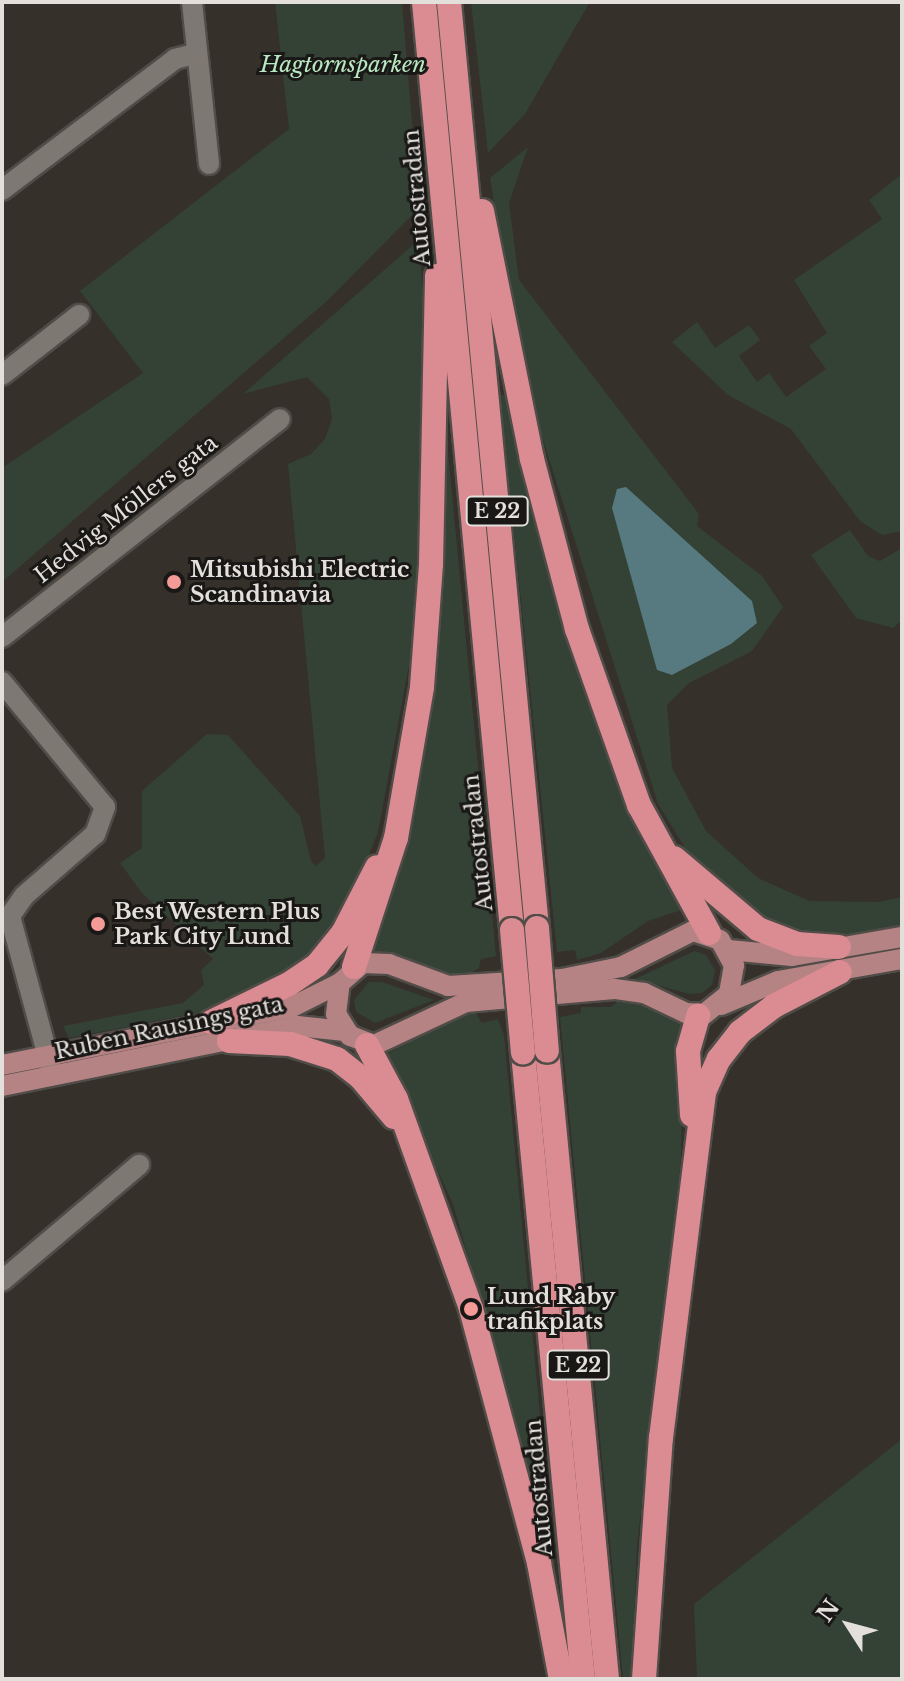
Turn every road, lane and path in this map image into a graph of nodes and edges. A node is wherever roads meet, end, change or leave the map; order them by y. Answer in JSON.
{"nodes":[{"id":1,"x":192,"y":2,"type":"edge"},
{"id":2,"x":424,"y":2,"type":"edge"},
{"id":3,"x":449,"y":2,"type":"edge"},
{"id":4,"x":197,"y":53,"type":"junction"},
{"id":5,"x":458,"y":95,"type":"junction"},
{"id":6,"x":209,"y":164,"type":"dead end"},
{"id":7,"x":440,"y":174,"type":"junction"},
{"id":8,"x":2,"y":190,"type":"edge"},
{"id":9,"x":79,"y":315,"type":"dead end"},
{"id":10,"x":2,"y":375,"type":"edge"},
{"id":11,"x":280,"y":419,"type":"dead end"},
{"id":12,"x":2,"y":637,"type":"edge"},
{"id":13,"x":2,"y":682,"type":"edge"},
{"id":14,"x":404,"y":802,"type":"junction"},
{"id":15,"x":655,"y":839,"type":"junction"},
{"id":16,"x":524,"y":929,"type":"junction"},
{"id":17,"x":709,"y":933,"type":"junction"},
{"id":18,"x":902,"y":937,"type":"edge"},
{"id":19,"x":839,"y":947,"type":"junction"},
{"id":20,"x":729,"y":950,"type":"junction"},
{"id":21,"x":902,"y":959,"type":"edge"},
{"id":22,"x":840,"y":972,"type":"junction"},
{"id":23,"x":347,"y":975,"type":"junction"},
{"id":24,"x":709,"y":1010,"type":"junction"},
{"id":25,"x":211,"y":1022,"type":"junction"},
{"id":26,"x":345,"y":1031,"type":"junction"},
{"id":27,"x":229,"y":1041,"type":"junction"},
{"id":28,"x":367,"y":1045,"type":"junction"},
{"id":29,"x":535,"y":1052,"type":"junction"},
{"id":30,"x":2,"y":1065,"type":"edge"},
{"id":31,"x":51,"y":1066,"type":"junction"},
{"id":32,"x":2,"y":1086,"type":"edge"},
{"id":33,"x":410,"y":1138,"type":"junction"},
{"id":34,"x":694,"y":1157,"type":"junction"},
{"id":35,"x":139,"y":1165,"type":"dead end"},
{"id":36,"x":2,"y":1281,"type":"edge"},
{"id":37,"x":561,"y":1679,"type":"edge"},
{"id":38,"x":583,"y":1679,"type":"edge"},
{"id":39,"x":607,"y":1679,"type":"edge"},
{"id":40,"x":644,"y":1679,"type":"edge"}],
"edges":[{"from":1,"to":4,"type":"street"},
{"from":2,"to":7,"type":"highway","name":"Autostradan","number":"E 22"},
{"from":3,"to":5,"type":"highway","name":"Autostradan","number":"E 22"},
{"from":4,"to":6,"type":"street"},
{"from":4,"to":8,"type":"street"},
{"from":5,"to":15,"type":"highway"},
{"from":5,"to":16,"type":"highway","name":"Autostradan","number":"E 22"},
{"from":7,"to":14,"type":"highway"},
{"from":7,"to":16,"type":"highway","name":"Autostradan","number":"E 22"},
{"from":9,"to":10,"type":"street"},
{"from":11,"to":12,"type":"street","name":"Hedvig Möllers gata"},
{"from":13,"to":31,"type":"street"},
{"from":14,"to":23,"type":"highway"},
{"from":14,"to":25,"type":"highway"},
{"from":15,"to":17,"type":"highway"},
{"from":15,"to":19,"type":"highway"},
{"from":16,"to":29,"type":"highway","name":"Autostradan","number":"E 22","bridge":true},
{"from":17,"to":20,"type":"main road"},
{"from":17,"to":23,"type":"main road"},
{"from":18,"to":19,"type":"main road"},
{"from":19,"to":20,"type":"main road"},
{"from":20,"to":24,"type":"main road"},
{"from":21,"to":22,"type":"main road"},
{"from":22,"to":24,"type":"main road"},
{"from":22,"to":34,"type":"highway"},
{"from":23,"to":25,"type":"main road","name":"Ruben Rausings gata"},
{"from":23,"to":26,"type":"main road"},
{"from":24,"to":28,"type":"main road"},
{"from":24,"to":34,"type":"highway"},
{"from":25,"to":31,"type":"main road","name":"Ruben Rausings gata"},
{"from":26,"to":27,"type":"main road","name":"Ruben Rausings gata"},
{"from":26,"to":28,"type":"main road"},
{"from":27,"to":31,"type":"main road","name":"Ruben Rausings gata"},
{"from":27,"to":33,"type":"highway"},
{"from":28,"to":33,"type":"highway"},
{"from":29,"to":38,"type":"highway","name":"Autostradan","number":"E 22"},
{"from":29,"to":39,"type":"highway","name":"Autostradan","number":"E 22"},
{"from":30,"to":31,"type":"main road","name":"Ruben Rausings gata"},
{"from":31,"to":32,"type":"main road","name":"Ruben Rausings gata"},
{"from":33,"to":37,"type":"highway"},
{"from":34,"to":40,"type":"highway"},
{"from":35,"to":36,"type":"street"}]}
